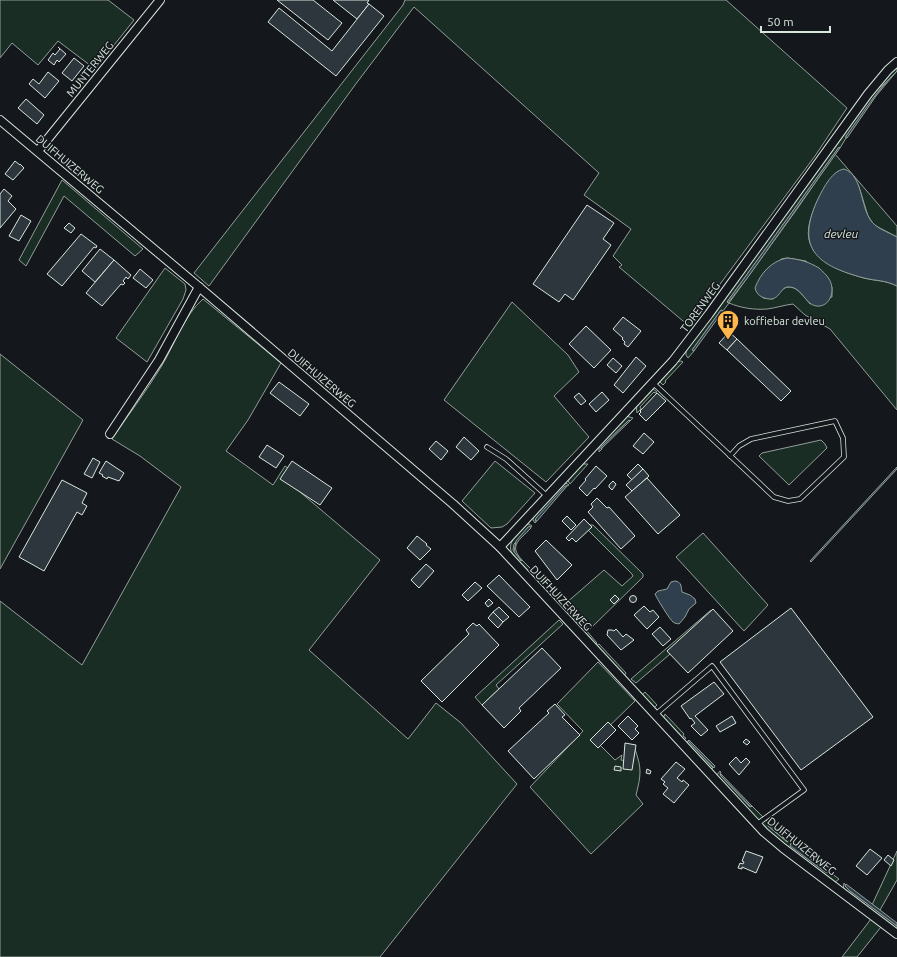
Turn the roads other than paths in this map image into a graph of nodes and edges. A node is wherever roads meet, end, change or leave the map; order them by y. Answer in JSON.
{"nodes":[{"id":1,"x":160,"y":0,"type":"edge"},
{"id":2,"x":897,"y":62,"type":"edge"},
{"id":3,"x":0,"y":120,"type":"edge"},
{"id":4,"x":38,"y":151,"type":"junction"},
{"id":5,"x":199,"y":287,"type":"junction"},
{"id":6,"x":653,"y":384,"type":"junction"},
{"id":7,"x":110,"y":434,"type":"dead end"},
{"id":8,"x":487,"y":447,"type":"dead end"},
{"id":9,"x":730,"y":456,"type":"junction"},
{"id":10,"x":548,"y":496,"type":"junction"},
{"id":11,"x":500,"y":547,"type":"junction"},
{"id":12,"x":655,"y":715,"type":"junction"},
{"id":13,"x":757,"y":824,"type":"junction"},
{"id":14,"x":897,"y":934,"type":"edge"}],
"edges":[{"from":1,"to":4,"type":"street","name":"MUNTERWEG"},
{"from":2,"to":6,"type":"street","name":"TORENWEG"},
{"from":3,"to":4,"type":"street","name":"DUIFHUIZERWEG"},
{"from":4,"to":5,"type":"street","name":"DUIFHUIZERWEG"},
{"from":5,"to":7,"type":"street"},
{"from":5,"to":11,"type":"street","name":"DUIFHUIZERWEG"},
{"from":6,"to":9,"type":"lane"},
{"from":6,"to":10,"type":"street","name":"TORENWEG"},
{"from":8,"to":10,"type":"lane"},
{"from":9,"to":9,"type":"lane"},
{"from":10,"to":11,"type":"street","name":"TORENWEG"},
{"from":11,"to":12,"type":"street","name":"DUIFHUIZERWEG"},
{"from":12,"to":13,"type":"street","name":"DUIFHUIZERWEG"},
{"from":12,"to":13,"type":"lane"},
{"from":13,"to":14,"type":"street","name":"DUIFHUIZERWEG"}]}
